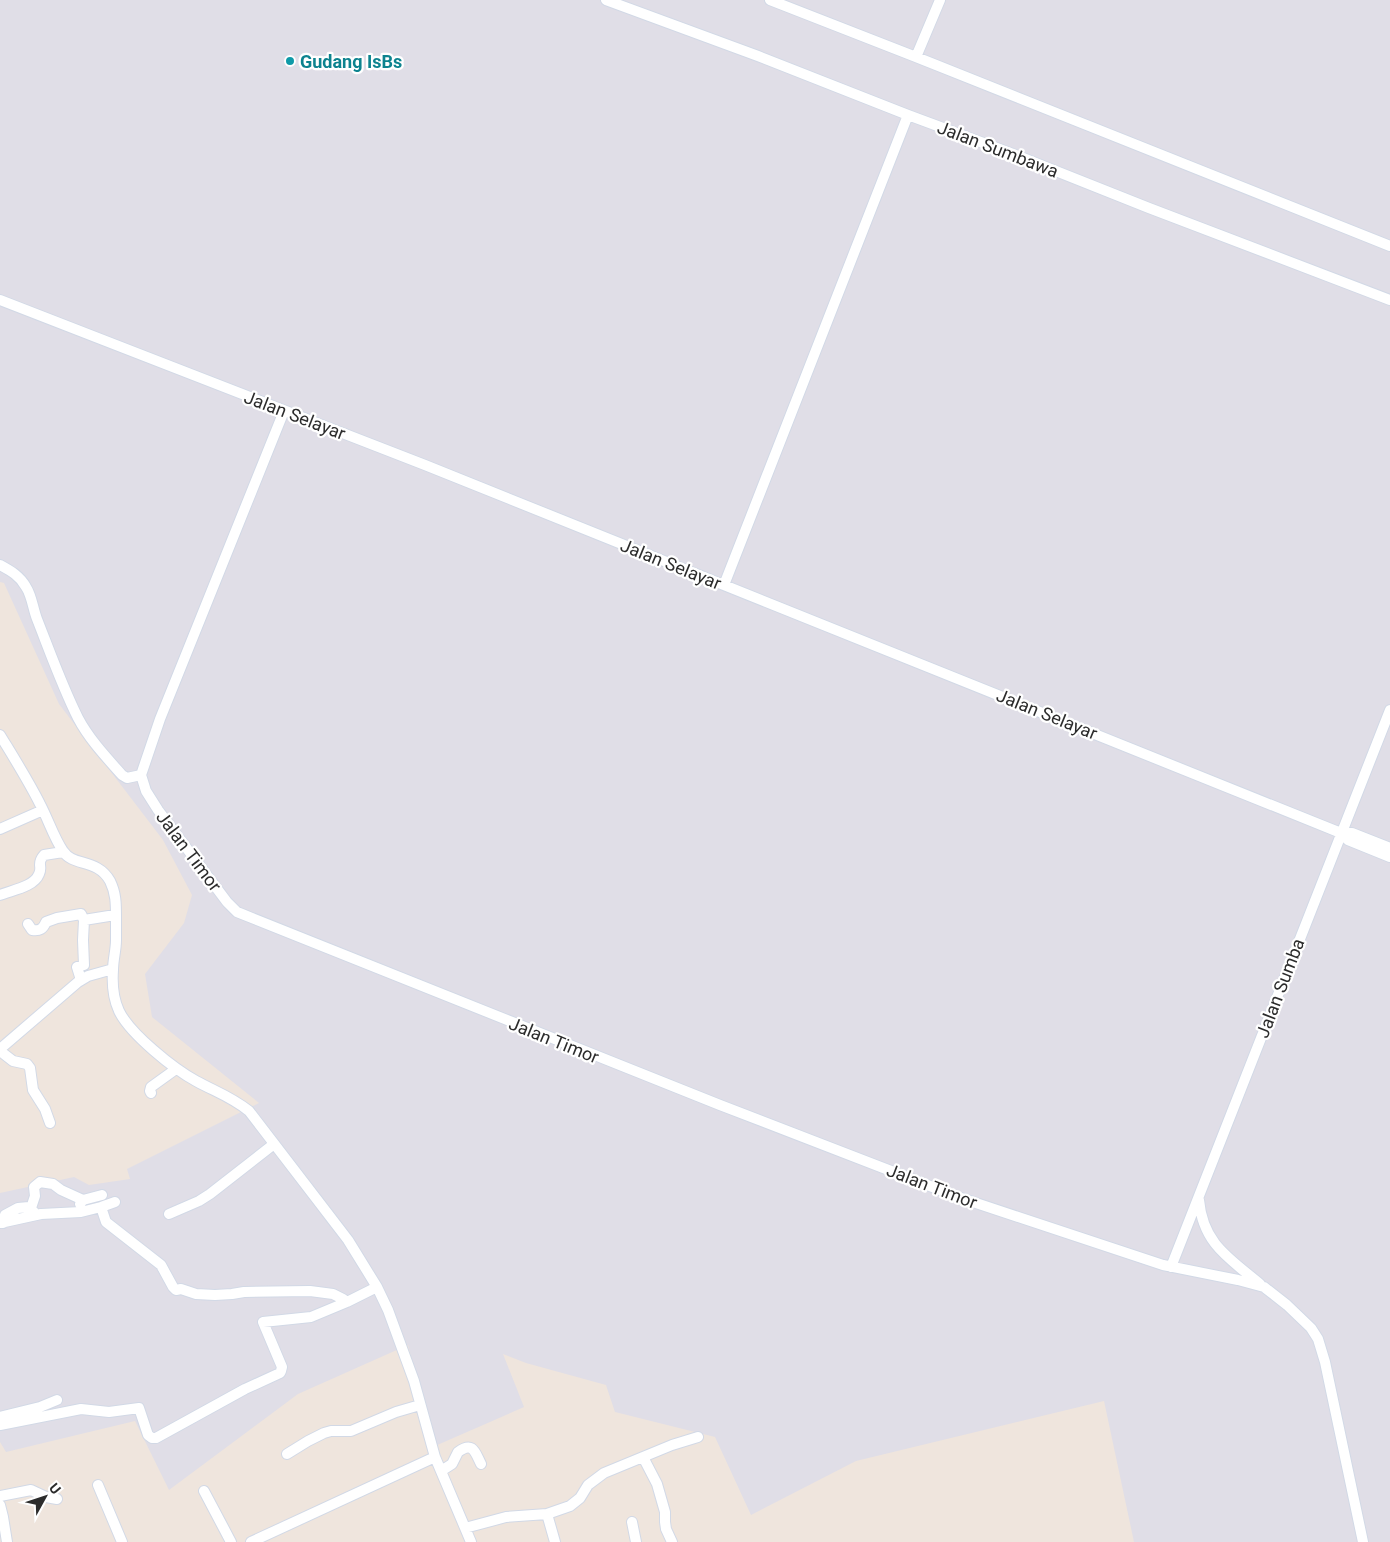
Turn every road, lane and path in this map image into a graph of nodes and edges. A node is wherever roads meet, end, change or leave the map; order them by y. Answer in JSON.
{"nodes":[{"id":1,"x":606,"y":0,"type":"edge"},
{"id":2,"x":770,"y":0,"type":"edge"},
{"id":3,"x":940,"y":0,"type":"edge"},
{"id":4,"x":916,"y":57,"type":"junction"},
{"id":5,"x":908,"y":115,"type":"junction"},
{"id":6,"x":1390,"y":246,"type":"edge"},
{"id":7,"x":0,"y":300,"type":"edge"},
{"id":8,"x":1390,"y":300,"type":"edge"},
{"id":9,"x":284,"y":411,"type":"junction"},
{"id":10,"x":0,"y":566,"type":"edge"},
{"id":11,"x":724,"y":585,"type":"junction"},
{"id":12,"x":1390,"y":710,"type":"edge"},
{"id":13,"x":0,"y":735,"type":"edge"},
{"id":14,"x":141,"y":776,"type":"junction"},
{"id":15,"x":43,"y":810,"type":"junction"},
{"id":16,"x":0,"y":829,"type":"edge"},
{"id":17,"x":1341,"y":833,"type":"junction"},
{"id":18,"x":1390,"y":848,"type":"edge"},
{"id":19,"x":63,"y":852,"type":"junction"},
{"id":20,"x":1390,"y":857,"type":"edge"},
{"id":21,"x":0,"y":895,"type":"edge"},
{"id":22,"x":116,"y":915,"type":"junction"},
{"id":23,"x":84,"y":920,"type":"junction"},
{"id":24,"x":28,"y":924,"type":"dead end"},
{"id":25,"x":113,"y":969,"type":"junction"},
{"id":26,"x":81,"y":980,"type":"junction"},
{"id":27,"x":0,"y":1050,"type":"edge"},
{"id":28,"x":176,"y":1069,"type":"junction"},
{"id":29,"x":151,"y":1093,"type":"dead end"},
{"id":30,"x":50,"y":1123,"type":"dead end"},
{"id":31,"x":274,"y":1144,"type":"junction"},
{"id":32,"x":102,"y":1195,"type":"dead end"},
{"id":33,"x":1199,"y":1197,"type":"junction"},
{"id":34,"x":83,"y":1200,"type":"junction"},
{"id":35,"x":115,"y":1202,"type":"dead end"},
{"id":36,"x":101,"y":1207,"type":"junction"},
{"id":37,"x":33,"y":1212,"type":"junction"},
{"id":38,"x":82,"y":1212,"type":"junction"},
{"id":39,"x":168,"y":1214,"type":"dead end"},
{"id":40,"x":2,"y":1223,"type":"edge"},
{"id":41,"x":1171,"y":1267,"type":"junction"},
{"id":42,"x":377,"y":1287,"type":"junction"},
{"id":43,"x":1264,"y":1287,"type":"junction"},
{"id":44,"x":347,"y":1302,"type":"junction"},
{"id":45,"x":57,"y":1400,"type":"dead end"},
{"id":46,"x":420,"y":1405,"type":"junction"},
{"id":47,"x":0,"y":1417,"type":"edge"},
{"id":48,"x":0,"y":1425,"type":"edge"},
{"id":49,"x":698,"y":1437,"type":"dead end"},
{"id":50,"x":287,"y":1454,"type":"dead end"},
{"id":51,"x":435,"y":1457,"type":"junction"},
{"id":52,"x":643,"y":1457,"type":"junction"},
{"id":53,"x":481,"y":1464,"type":"dead end"},
{"id":54,"x":441,"y":1472,"type":"junction"},
{"id":55,"x":98,"y":1485,"type":"dead end"},
{"id":56,"x":204,"y":1491,"type":"dead end"},
{"id":57,"x":0,"y":1496,"type":"edge"},
{"id":58,"x":57,"y":1498,"type":"dead end"},
{"id":59,"x":0,"y":1505,"type":"edge"},
{"id":60,"x":547,"y":1514,"type":"junction"},
{"id":61,"x":632,"y":1522,"type":"dead end"},
{"id":62,"x":465,"y":1528,"type":"junction"},
{"id":63,"x":7,"y":1542,"type":"edge"},
{"id":64,"x":122,"y":1542,"type":"edge"},
{"id":65,"x":231,"y":1542,"type":"edge"},
{"id":66,"x":251,"y":1542,"type":"edge"},
{"id":67,"x":471,"y":1542,"type":"edge"},
{"id":68,"x":555,"y":1542,"type":"edge"},
{"id":69,"x":636,"y":1542,"type":"edge"},
{"id":70,"x":672,"y":1542,"type":"edge"},
{"id":71,"x":1363,"y":1542,"type":"edge"}],
"edges":[{"from":1,"to":5,"type":"street","name":"Jalan Sumbawa"},
{"from":2,"to":4,"type":"street"},
{"from":3,"to":4,"type":"street"},
{"from":4,"to":6,"type":"street"},
{"from":5,"to":8,"type":"street","name":"Jalan Sumbawa"},
{"from":5,"to":11,"type":"street"},
{"from":7,"to":9,"type":"street","name":"Jalan Selayar"},
{"from":9,"to":11,"type":"street","name":"Jalan Selayar"},
{"from":9,"to":14,"type":"street"},
{"from":10,"to":14,"type":"street"},
{"from":11,"to":17,"type":"street","name":"Jalan Selayar"},
{"from":12,"to":17,"type":"street","name":"Jalan Sumba"},
{"from":13,"to":15,"type":"street"},
{"from":14,"to":41,"type":"street","name":"Jalan Timor"},
{"from":15,"to":16,"type":"street"},
{"from":15,"to":19,"type":"street"},
{"from":17,"to":18,"type":"street","name":"Jalan Selayar"},
{"from":17,"to":20,"type":"street","name":"Jalan Selayar"},
{"from":17,"to":33,"type":"street","name":"Jalan Sumba"},
{"from":19,"to":21,"type":"street"},
{"from":19,"to":22,"type":"street"},
{"from":22,"to":23,"type":"street"},
{"from":22,"to":25,"type":"street"},
{"from":23,"to":24,"type":"street"},
{"from":23,"to":26,"type":"street"},
{"from":25,"to":26,"type":"street"},
{"from":25,"to":28,"type":"street"},
{"from":26,"to":27,"type":"street"},
{"from":27,"to":30,"type":"street"},
{"from":28,"to":29,"type":"street"},
{"from":28,"to":31,"type":"street"},
{"from":31,"to":39,"type":"street"},
{"from":31,"to":42,"type":"street"},
{"from":32,"to":34,"type":"street"},
{"from":33,"to":41,"type":"street","name":"Jalan Sumba"},
{"from":33,"to":43,"type":"street"},
{"from":34,"to":37,"type":"street"},
{"from":34,"to":38,"type":"street"},
{"from":35,"to":36,"type":"street"},
{"from":36,"to":38,"type":"street"},
{"from":36,"to":44,"type":"street"},
{"from":37,"to":38,"type":"street"},
{"from":37,"to":40,"type":"street"},
{"from":41,"to":43,"type":"street","name":"Jalan Timor"},
{"from":42,"to":44,"type":"street"},
{"from":42,"to":46,"type":"street"},
{"from":43,"to":71,"type":"street","name":"Jalan Timor"},
{"from":44,"to":48,"type":"street"},
{"from":45,"to":47,"type":"street"},
{"from":46,"to":50,"type":"street"},
{"from":46,"to":51,"type":"street"},
{"from":49,"to":52,"type":"street"},
{"from":51,"to":54,"type":"street"},
{"from":51,"to":66,"type":"street"},
{"from":52,"to":60,"type":"street"},
{"from":52,"to":70,"type":"street"},
{"from":53,"to":54,"type":"street"},
{"from":54,"to":62,"type":"street"},
{"from":55,"to":64,"type":"street"},
{"from":56,"to":65,"type":"street"},
{"from":57,"to":58,"type":"street"},
{"from":59,"to":63,"type":"street"},
{"from":60,"to":62,"type":"street"},
{"from":60,"to":68,"type":"street"},
{"from":61,"to":69,"type":"street"},
{"from":62,"to":67,"type":"street"}]}
